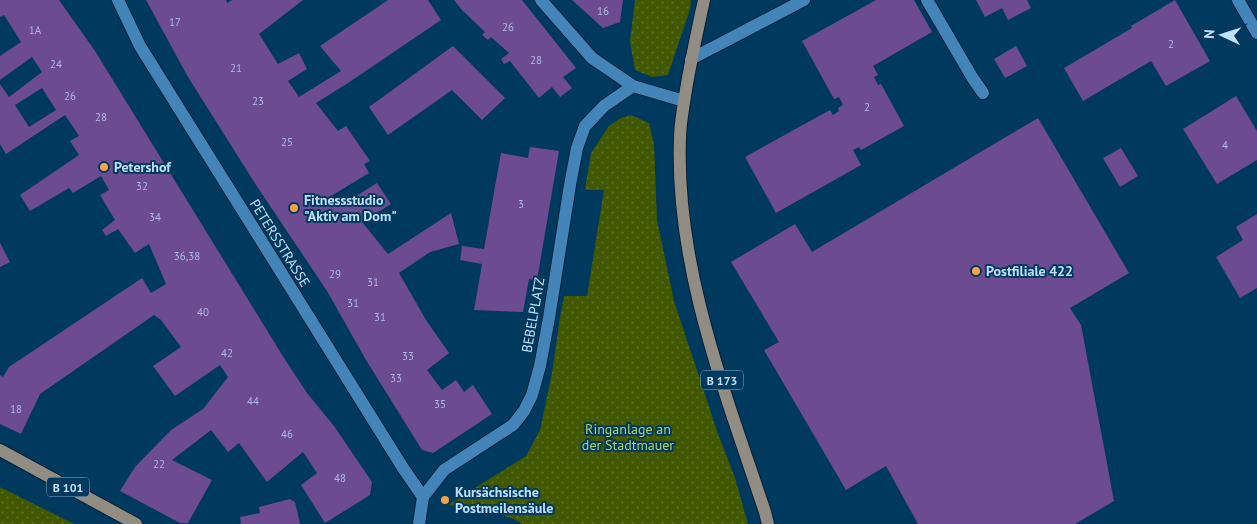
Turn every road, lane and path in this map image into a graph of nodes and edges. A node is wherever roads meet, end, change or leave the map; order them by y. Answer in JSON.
{"nodes":[{"id":1,"x":118,"y":0,"type":"edge"},
{"id":2,"x":541,"y":0,"type":"edge"},
{"id":3,"x":704,"y":0,"type":"edge"},
{"id":4,"x":804,"y":0,"type":"edge"},
{"id":5,"x":927,"y":0,"type":"edge"},
{"id":6,"x":1238,"y":0,"type":"edge"},
{"id":7,"x":1257,"y":33,"type":"edge"},
{"id":8,"x":691,"y":59,"type":"junction"},
{"id":9,"x":632,"y":86,"type":"junction"},
{"id":10,"x":983,"y":93,"type":"dead end"},
{"id":11,"x":684,"y":101,"type":"junction"},
{"id":12,"x":0,"y":450,"type":"edge"},
{"id":13,"x":423,"y":497,"type":"junction"},
{"id":14,"x":136,"y":524,"type":"edge"},
{"id":15,"x":419,"y":524,"type":"edge"},
{"id":16,"x":768,"y":524,"type":"edge"}],
"edges":[{"from":1,"to":13,"type":"street","name":"PETERSSTRASSE"},
{"from":2,"to":9,"type":"street"},
{"from":3,"to":8,"type":"main road","number":"B 173"},
{"from":4,"to":8,"type":"street"},
{"from":5,"to":10,"type":"street"},
{"from":6,"to":7,"type":"street"},
{"from":8,"to":11,"type":"main road","number":"B 173"},
{"from":9,"to":11,"type":"street"},
{"from":9,"to":13,"type":"street","name":"BEBELPLATZ"},
{"from":11,"to":16,"type":"main road","number":"B 173"},
{"from":12,"to":14,"type":"main road","number":"B 101"},
{"from":13,"to":15,"type":"street","name":"BEBELPLATZ"}]}
